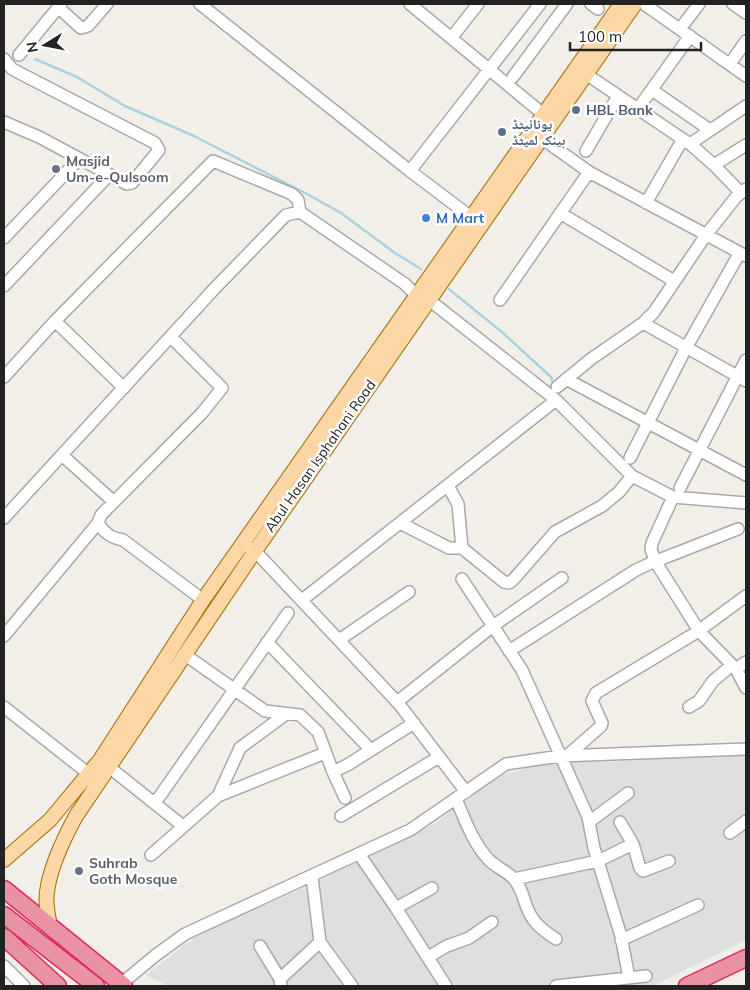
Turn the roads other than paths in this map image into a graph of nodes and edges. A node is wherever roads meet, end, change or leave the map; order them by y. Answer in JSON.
{"nodes":[{"id":1,"x":107,"y":4,"type":"edge"},
{"id":2,"x":200,"y":4,"type":"edge"},
{"id":3,"x":478,"y":4,"type":"edge"},
{"id":4,"x":540,"y":4,"type":"edge"},
{"id":5,"x":567,"y":4,"type":"edge"},
{"id":6,"x":621,"y":4,"type":"edge"},
{"id":7,"x":636,"y":4,"type":"edge"},
{"id":8,"x":644,"y":4,"type":"edge"},
{"id":9,"x":699,"y":4,"type":"edge"},
{"id":10,"x":734,"y":4,"type":"edge"},
{"id":11,"x":415,"y":5,"type":"edge"},
{"id":12,"x":60,"y":6,"type":"edge"},
{"id":13,"x":746,"y":13,"type":"edge"},
{"id":14,"x":685,"y":32,"type":"junction"},
{"id":15,"x":452,"y":37,"type":"junction"},
{"id":16,"x":746,"y":41,"type":"edge"},
{"id":17,"x":20,"y":55,"type":"dead end"},
{"id":18,"x":4,"y":60,"type":"edge"},
{"id":19,"x":730,"y":64,"type":"junction"},
{"id":20,"x":489,"y":68,"type":"junction"},
{"id":21,"x":586,"y":74,"type":"junction"},
{"id":22,"x":746,"y":76,"type":"edge"},
{"id":23,"x":512,"y":77,"type":"dead end"},
{"id":24,"x":652,"y":90,"type":"junction"},
{"id":25,"x":618,"y":96,"type":"junction"},
{"id":26,"x":637,"y":110,"type":"junction"},
{"id":27,"x":745,"y":110,"type":"edge"},
{"id":28,"x":544,"y":114,"type":"junction"},
{"id":29,"x":4,"y":122,"type":"edge"},
{"id":30,"x":710,"y":130,"type":"junction"},
{"id":31,"x":537,"y":135,"type":"junction"},
{"id":32,"x":687,"y":142,"type":"junction"},
{"id":33,"x":746,"y":145,"type":"edge"},
{"id":34,"x":586,"y":151,"type":"dead end"},
{"id":35,"x":79,"y":158,"type":"junction"},
{"id":36,"x":714,"y":165,"type":"junction"},
{"id":37,"x":410,"y":171,"type":"junction"},
{"id":38,"x":589,"y":172,"type":"junction"},
{"id":39,"x":109,"y":175,"type":"junction"},
{"id":40,"x":744,"y":191,"type":"edge"},
{"id":41,"x":646,"y":203,"type":"junction"},
{"id":42,"x":300,"y":212,"type":"junction"},
{"id":43,"x":560,"y":213,"type":"junction"},
{"id":44,"x":471,"y":217,"type":"junction"},
{"id":45,"x":706,"y":235,"type":"junction"},
{"id":46,"x":4,"y":238,"type":"edge"},
{"id":47,"x":744,"y":256,"type":"edge"},
{"id":48,"x":674,"y":281,"type":"junction"},
{"id":49,"x":4,"y":286,"type":"edge"},
{"id":50,"x":423,"y":297,"type":"junction"},
{"id":51,"x":500,"y":300,"type":"dead end"},
{"id":52,"x":55,"y":321,"type":"junction"},
{"id":53,"x":643,"y":323,"type":"junction"},
{"id":54,"x":171,"y":337,"type":"junction"},
{"id":55,"x":686,"y":348,"type":"junction"},
{"id":56,"x":746,"y":360,"type":"edge"},
{"id":57,"x":4,"y":377,"type":"edge"},
{"id":58,"x":566,"y":379,"type":"junction"},
{"id":59,"x":742,"y":379,"type":"edge"},
{"id":60,"x":557,"y":387,"type":"dead end"},
{"id":61,"x":124,"y":388,"type":"junction"},
{"id":62,"x":556,"y":400,"type":"junction"},
{"id":63,"x":648,"y":423,"type":"junction"},
{"id":64,"x":699,"y":451,"type":"junction"},
{"id":65,"x":62,"y":455,"type":"junction"},
{"id":66,"x":630,"y":458,"type":"dead end"},
{"id":67,"x":746,"y":475,"type":"edge"},
{"id":68,"x":632,"y":476,"type":"junction"},
{"id":69,"x":448,"y":486,"type":"junction"},
{"id":70,"x":676,"y":492,"type":"junction"},
{"id":71,"x":114,"y":502,"type":"junction"},
{"id":72,"x":746,"y":503,"type":"edge"},
{"id":73,"x":4,"y":518,"type":"edge"},
{"id":74,"x":98,"y":523,"type":"junction"},
{"id":75,"x":400,"y":523,"type":"junction"},
{"id":76,"x":738,"y":529,"type":"dead end"},
{"id":77,"x":249,"y":547,"type":"junction"},
{"id":78,"x":462,"y":548,"type":"junction"},
{"id":79,"x":655,"y":561,"type":"junction"},
{"id":80,"x":562,"y":578,"type":"dead end"},
{"id":81,"x":462,"y":579,"type":"dead end"},
{"id":82,"x":409,"y":592,"type":"dead end"},
{"id":83,"x":746,"y":596,"type":"edge"},
{"id":84,"x":204,"y":600,"type":"junction"},
{"id":85,"x":302,"y":600,"type":"junction"},
{"id":86,"x":288,"y":613,"type":"dead end"},
{"id":87,"x":493,"y":626,"type":"junction"},
{"id":88,"x":699,"y":631,"type":"junction"},
{"id":89,"x":4,"y":636,"type":"edge"},
{"id":90,"x":339,"y":640,"type":"junction"},
{"id":91,"x":267,"y":642,"type":"junction"},
{"id":92,"x":509,"y":651,"type":"junction"},
{"id":93,"x":184,"y":654,"type":"junction"},
{"id":94,"x":746,"y":662,"type":"edge"},
{"id":95,"x":734,"y":667,"type":"junction"},
{"id":96,"x":746,"y":688,"type":"edge"},
{"id":97,"x":234,"y":689,"type":"junction"},
{"id":98,"x":397,"y":702,"type":"junction"},
{"id":99,"x":4,"y":706,"type":"edge"},
{"id":100,"x":689,"y":707,"type":"dead end"},
{"id":101,"x":286,"y":714,"type":"junction"},
{"id":102,"x":414,"y":723,"type":"junction"},
{"id":103,"x":746,"y":749,"type":"edge"},
{"id":104,"x":371,"y":750,"type":"junction"},
{"id":105,"x":325,"y":752,"type":"junction"},
{"id":106,"x":564,"y":755,"type":"junction"},
{"id":107,"x":439,"y":757,"type":"junction"},
{"id":108,"x":108,"y":767,"type":"junction"},
{"id":109,"x":332,"y":772,"type":"junction"},
{"id":110,"x":89,"y":774,"type":"junction"},
{"id":111,"x":628,"y":793,"type":"dead end"},
{"id":112,"x":218,"y":796,"type":"junction"},
{"id":113,"x":461,"y":796,"type":"junction"},
{"id":114,"x":345,"y":798,"type":"dead end"},
{"id":115,"x":155,"y":803,"type":"junction"},
{"id":116,"x":341,"y":816,"type":"dead end"},
{"id":117,"x":746,"y":821,"type":"edge"},
{"id":118,"x":589,"y":822,"type":"junction"},
{"id":119,"x":620,"y":822,"type":"dead end"},
{"id":120,"x":46,"y":824,"type":"junction"},
{"id":121,"x":183,"y":826,"type":"junction"},
{"id":122,"x":730,"y":833,"type":"dead end"},
{"id":123,"x":65,"y":837,"type":"junction"},
{"id":124,"x":633,"y":844,"type":"junction"},
{"id":125,"x":359,"y":854,"type":"junction"},
{"id":126,"x":151,"y":855,"type":"dead end"},
{"id":127,"x":4,"y":860,"type":"edge"},
{"id":128,"x":598,"y":861,"type":"junction"},
{"id":129,"x":668,"y":861,"type":"dead end"},
{"id":130,"x":312,"y":877,"type":"junction"},
{"id":131,"x":514,"y":878,"type":"junction"},
{"id":132,"x":432,"y":888,"type":"dead end"},
{"id":133,"x":4,"y":889,"type":"edge"},
{"id":134,"x":698,"y":905,"type":"dead end"},
{"id":135,"x":396,"y":908,"type":"junction"},
{"id":136,"x":4,"y":915,"type":"edge"},
{"id":137,"x":492,"y":922,"type":"dead end"},
{"id":138,"x":50,"y":926,"type":"junction"},
{"id":139,"x":4,"y":936,"type":"edge"},
{"id":140,"x":556,"y":939,"type":"dead end"},
{"id":141,"x":621,"y":940,"type":"junction"},
{"id":142,"x":320,"y":942,"type":"junction"},
{"id":143,"x":260,"y":946,"type":"dead end"},
{"id":144,"x":428,"y":958,"type":"junction"},
{"id":145,"x":746,"y":958,"type":"edge"},
{"id":146,"x":4,"y":966,"type":"edge"},
{"id":147,"x":730,"y":966,"type":"junction"},
{"id":148,"x":646,"y":976,"type":"dead end"},
{"id":149,"x":628,"y":978,"type":"junction"},
{"id":150,"x":280,"y":982,"type":"edge"},
{"id":151,"x":24,"y":986,"type":"edge"},
{"id":152,"x":58,"y":986,"type":"edge"},
{"id":153,"x":96,"y":986,"type":"edge"},
{"id":154,"x":124,"y":986,"type":"edge"},
{"id":155,"x":352,"y":986,"type":"edge"},
{"id":156,"x":446,"y":986,"type":"edge"},
{"id":157,"x":556,"y":986,"type":"edge"},
{"id":158,"x":687,"y":986,"type":"edge"},
{"id":159,"x":698,"y":986,"type":"edge"}],
"edges":[{"from":1,"to":12,"type":"street"},
{"from":2,"to":37,"type":"street"},
{"from":3,"to":15,"type":"street"},
{"from":4,"to":20,"type":"street"},
{"from":5,"to":23,"type":"street"},
{"from":6,"to":28,"type":"main road","name":"Abul Hasan Isphahani Road"},
{"from":7,"to":21,"type":"main road","name":"Abul Hasan Isphahani Road"},
{"from":8,"to":14,"type":"street"},
{"from":9,"to":14,"type":"street"},
{"from":10,"to":13,"type":"street"},
{"from":11,"to":15,"type":"street"},
{"from":12,"to":17,"type":"street"},
{"from":14,"to":19,"type":"street"},
{"from":14,"to":24,"type":"street"},
{"from":15,"to":20,"type":"street"},
{"from":16,"to":19,"type":"street"},
{"from":18,"to":39,"type":"street"},
{"from":19,"to":22,"type":"street"},
{"from":20,"to":28,"type":"street"},
{"from":20,"to":37,"type":"street"},
{"from":21,"to":25,"type":"street"},
{"from":21,"to":31,"type":"main road","name":"Abul Hasan Isphahani Road"},
{"from":24,"to":26,"type":"street"},
{"from":24,"to":30,"type":"street"},
{"from":25,"to":26,"type":"street"},
{"from":25,"to":34,"type":"street"},
{"from":26,"to":32,"type":"street"},
{"from":27,"to":30,"type":"street"},
{"from":28,"to":31,"type":"main road","name":"Abul Hasan Isphahani Road"},
{"from":29,"to":35,"type":"street"},
{"from":30,"to":32,"type":"street"},
{"from":31,"to":38,"type":"street"},
{"from":31,"to":44,"type":"main road","name":"Abul Hasan Isphahani Road"},
{"from":31,"to":50,"type":"main road","name":"Abul Hasan Isphahani Road"},
{"from":32,"to":36,"type":"street"},
{"from":32,"to":41,"type":"street"},
{"from":33,"to":36,"type":"street"},
{"from":35,"to":39,"type":"street"},
{"from":35,"to":46,"type":"street"},
{"from":36,"to":40,"type":"street"},
{"from":37,"to":44,"type":"street"},
{"from":38,"to":41,"type":"street"},
{"from":38,"to":43,"type":"street"},
{"from":39,"to":49,"type":"street"},
{"from":40,"to":45,"type":"street"},
{"from":41,"to":45,"type":"street"},
{"from":42,"to":50,"type":"street"},
{"from":42,"to":52,"type":"street"},
{"from":42,"to":54,"type":"street"},
{"from":43,"to":48,"type":"street"},
{"from":43,"to":51,"type":"street"},
{"from":44,"to":50,"type":"main road","name":"Abul Hasan Isphahani Road"},
{"from":45,"to":47,"type":"street"},
{"from":45,"to":48,"type":"street"},
{"from":47,"to":55,"type":"street"},
{"from":48,"to":53,"type":"street"},
{"from":50,"to":62,"type":"street"},
{"from":50,"to":77,"type":"main road","name":"Abul Hasan Isphahani Road"},
{"from":52,"to":57,"type":"street"},
{"from":52,"to":61,"type":"street"},
{"from":53,"to":55,"type":"street"},
{"from":53,"to":58,"type":"street"},
{"from":54,"to":61,"type":"street"},
{"from":54,"to":71,"type":"street"},
{"from":55,"to":59,"type":"street"},
{"from":55,"to":63,"type":"street"},
{"from":56,"to":59,"type":"street"},
{"from":58,"to":60,"type":"street"},
{"from":58,"to":63,"type":"street"},
{"from":59,"to":64,"type":"street"},
{"from":61,"to":65,"type":"street"},
{"from":62,"to":68,"type":"street"},
{"from":62,"to":69,"type":"street"},
{"from":63,"to":64,"type":"street"},
{"from":63,"to":66,"type":"street"},
{"from":64,"to":67,"type":"street"},
{"from":64,"to":70,"type":"street"},
{"from":65,"to":71,"type":"street"},
{"from":65,"to":73,"type":"street"},
{"from":68,"to":70,"type":"street"},
{"from":68,"to":78,"type":"street"},
{"from":69,"to":75,"type":"street"},
{"from":69,"to":78,"type":"street"},
{"from":70,"to":72,"type":"street"},
{"from":70,"to":79,"type":"street"},
{"from":71,"to":74,"type":"street"},
{"from":74,"to":84,"type":"street"},
{"from":74,"to":89,"type":"street"},
{"from":75,"to":78,"type":"street"},
{"from":75,"to":85,"type":"street"},
{"from":76,"to":79,"type":"street"},
{"from":77,"to":84,"type":"main road","name":"Abul Hasan Isphahani Road"},
{"from":77,"to":85,"type":"street"},
{"from":77,"to":93,"type":"main road","name":"Abul Hasan Isphahani Road"},
{"from":79,"to":88,"type":"street"},
{"from":79,"to":92,"type":"street"},
{"from":80,"to":87,"type":"street"},
{"from":81,"to":87,"type":"street"},
{"from":82,"to":90,"type":"street"},
{"from":83,"to":88,"type":"street"},
{"from":84,"to":110,"type":"main road","name":"Abul Hasan Isphahani Road"},
{"from":85,"to":90,"type":"street"},
{"from":86,"to":91,"type":"street"},
{"from":87,"to":92,"type":"street"},
{"from":87,"to":98,"type":"street"},
{"from":88,"to":95,"type":"street"},
{"from":88,"to":106,"type":"street"},
{"from":90,"to":98,"type":"street"},
{"from":91,"to":97,"type":"street"},
{"from":91,"to":104,"type":"street"},
{"from":92,"to":106,"type":"street"},
{"from":93,"to":97,"type":"street"},
{"from":93,"to":108,"type":"main road","name":"Abul Hasan Isphahani Road"},
{"from":94,"to":95,"type":"street"},
{"from":95,"to":96,"type":"street"},
{"from":95,"to":100,"type":"street"},
{"from":97,"to":101,"type":"street"},
{"from":97,"to":115,"type":"street"},
{"from":98,"to":102,"type":"street"},
{"from":99,"to":110,"type":"street"},
{"from":101,"to":105,"type":"street"},
{"from":101,"to":112,"type":"street"},
{"from":102,"to":104,"type":"street"},
{"from":102,"to":107,"type":"street"},
{"from":103,"to":106,"type":"street"},
{"from":104,"to":109,"type":"street"},
{"from":105,"to":109,"type":"street"},
{"from":105,"to":112,"type":"street"},
{"from":106,"to":113,"type":"street"},
{"from":106,"to":118,"type":"street"},
{"from":107,"to":113,"type":"street"},
{"from":107,"to":116,"type":"street"},
{"from":108,"to":115,"type":"street"},
{"from":108,"to":123,"type":"main road","name":"Abul Hasan Isphahani Road"},
{"from":109,"to":114,"type":"street"},
{"from":110,"to":120,"type":"main road","name":"Abul Hasan Isphahani Road"},
{"from":111,"to":118,"type":"street"},
{"from":112,"to":121,"type":"street"},
{"from":113,"to":125,"type":"street"},
{"from":113,"to":131,"type":"street"},
{"from":115,"to":121,"type":"street"},
{"from":117,"to":122,"type":"street"},
{"from":118,"to":128,"type":"street"},
{"from":119,"to":124,"type":"street"},
{"from":120,"to":123,"type":"main road"},
{"from":120,"to":127,"type":"main road","name":"Abul Hasan Isphahani Road"},
{"from":121,"to":126,"type":"street"},
{"from":123,"to":138,"type":"main road","name":"Abul Hasan Isphahani Road"},
{"from":124,"to":128,"type":"street"},
{"from":124,"to":129,"type":"street"},
{"from":125,"to":130,"type":"street"},
{"from":125,"to":135,"type":"street"},
{"from":128,"to":131,"type":"street"},
{"from":128,"to":141,"type":"street"},
{"from":130,"to":142,"type":"street"},
{"from":130,"to":154,"type":"street"},
{"from":131,"to":140,"type":"street"},
{"from":132,"to":135,"type":"street"},
{"from":133,"to":138,"type":"highway"},
{"from":134,"to":141,"type":"street"},
{"from":135,"to":144,"type":"street"},
{"from":136,"to":153,"type":"highway"},
{"from":137,"to":144,"type":"street"},
{"from":138,"to":154,"type":"highway"},
{"from":139,"to":152,"type":"highway"},
{"from":141,"to":149,"type":"street"},
{"from":142,"to":150,"type":"street"},
{"from":142,"to":155,"type":"street"},
{"from":143,"to":150,"type":"street"},
{"from":144,"to":156,"type":"street"},
{"from":145,"to":147,"type":"highway"},
{"from":146,"to":151,"type":"street"},
{"from":147,"to":158,"type":"highway"},
{"from":147,"to":159,"type":"highway"},
{"from":148,"to":149,"type":"street"},
{"from":149,"to":157,"type":"street"}]}
